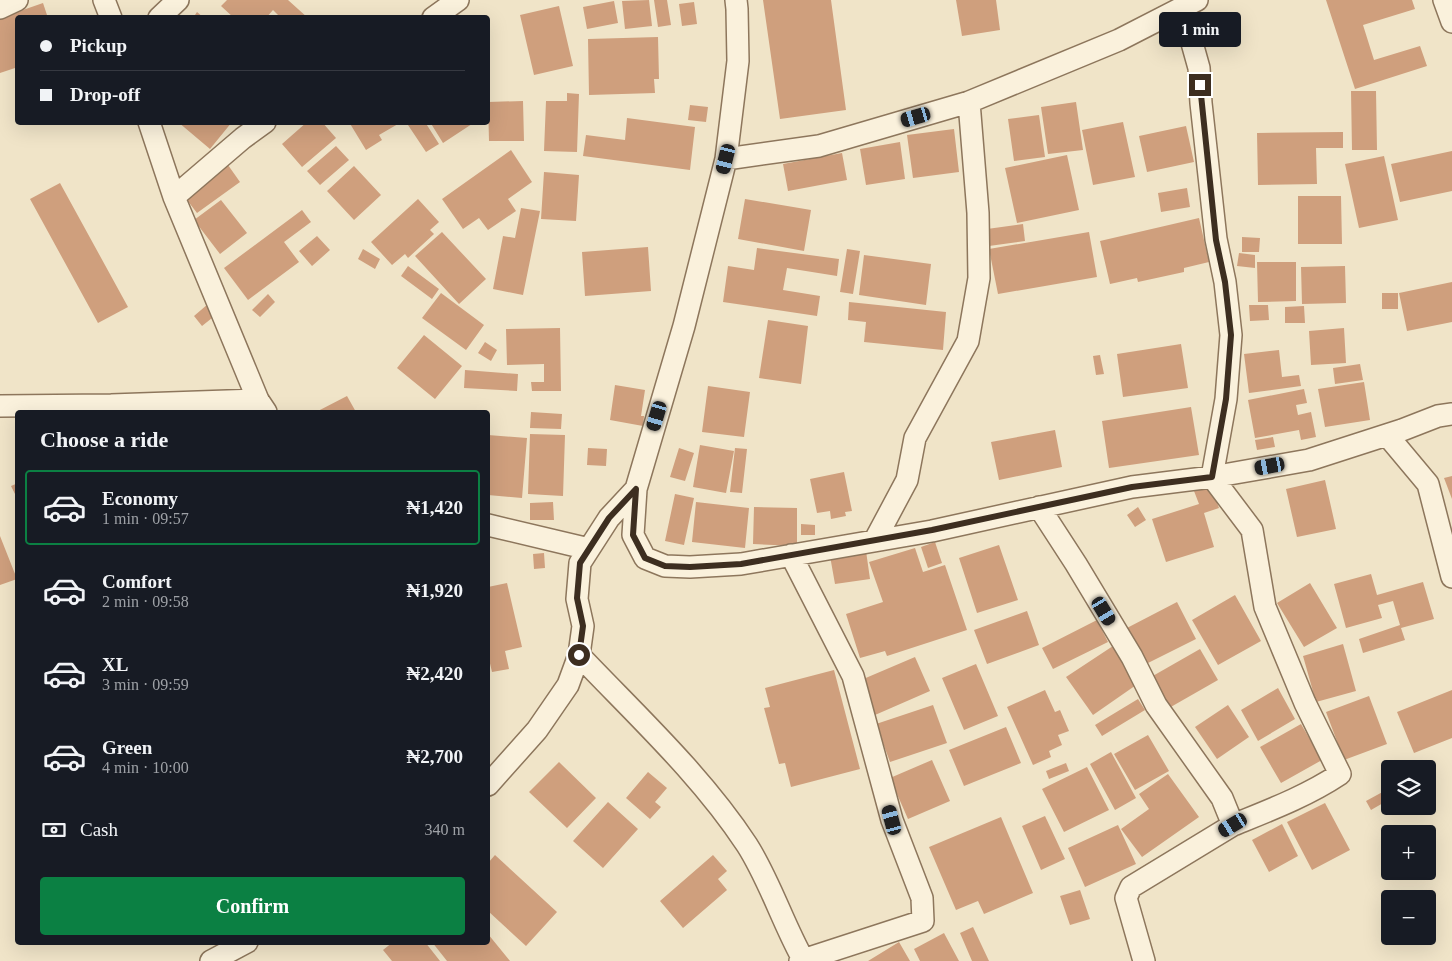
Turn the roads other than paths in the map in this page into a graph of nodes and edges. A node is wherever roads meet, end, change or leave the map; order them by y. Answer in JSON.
{"nodes":[{"id":1,"x":18,"y":0,"type":"edge"},
{"id":2,"x":104,"y":0,"type":"edge"},
{"id":3,"x":178,"y":0,"type":"edge"},
{"id":4,"x":458,"y":0,"type":"edge"},
{"id":5,"x":736,"y":0,"type":"edge"},
{"id":6,"x":1444,"y":0,"type":"edge"},
{"id":7,"x":1190,"y":4,"type":"edge"},
{"id":8,"x":0,"y":8,"type":"edge"},
{"id":9,"x":110,"y":15,"type":"edge"},
{"id":10,"x":163,"y":15,"type":"edge"},
{"id":11,"x":437,"y":15,"type":"edge"},
{"id":12,"x":1452,"y":22,"type":"edge"},
{"id":13,"x":969,"y":102,"type":"junction"},
{"id":14,"x":150,"y":125,"type":"edge"},
{"id":15,"x":261,"y":125,"type":"edge"},
{"id":16,"x":726,"y":159,"type":"junction"},
{"id":17,"x":174,"y":197,"type":"junction"},
{"id":18,"x":0,"y":406,"type":"edge"},
{"id":19,"x":262,"y":406,"type":"edge"},
{"id":20,"x":1452,"y":414,"type":"edge"},
{"id":21,"x":1387,"y":435,"type":"junction"},
{"id":22,"x":1212,"y":477,"type":"junction"},
{"id":23,"x":636,"y":489,"type":"junction"},
{"id":24,"x":1039,"y":507,"type":"junction"},
{"id":25,"x":490,"y":525,"type":"edge"},
{"id":26,"x":875,"y":540,"type":"junction"},
{"id":27,"x":589,"y":549,"type":"junction"},
{"id":28,"x":792,"y":555,"type":"junction"},
{"id":29,"x":1452,"y":577,"type":"edge"},
{"id":30,"x":579,"y":655,"type":"junction"},
{"id":31,"x":491,"y":773,"type":"edge"},
{"id":32,"x":1233,"y":825,"type":"junction"},
{"id":33,"x":241,"y":945,"type":"edge"},
{"id":34,"x":802,"y":960,"type":"edge"},
{"id":35,"x":211,"y":961,"type":"edge"},
{"id":36,"x":1144,"y":961,"type":"edge"}],
"edges":[{"from":1,"to":8,"type":"street"},
{"from":2,"to":9,"type":"street"},
{"from":3,"to":10,"type":"street"},
{"from":4,"to":11,"type":"street"},
{"from":5,"to":16,"type":"street"},
{"from":6,"to":12,"type":"street"},
{"from":7,"to":13,"type":"street"},
{"from":7,"to":22,"type":"street"},
{"from":13,"to":16,"type":"street"},
{"from":13,"to":26,"type":"street"},
{"from":14,"to":17,"type":"street"},
{"from":15,"to":17,"type":"street"},
{"from":16,"to":23,"type":"street"},
{"from":17,"to":19,"type":"street"},
{"from":18,"to":19,"type":"street"},
{"from":20,"to":21,"type":"street"},
{"from":21,"to":22,"type":"street"},
{"from":21,"to":29,"type":"street"},
{"from":22,"to":24,"type":"street"},
{"from":22,"to":32,"type":"street"},
{"from":23,"to":27,"type":"street"},
{"from":23,"to":28,"type":"street"},
{"from":24,"to":26,"type":"street"},
{"from":24,"to":32,"type":"street"},
{"from":25,"to":27,"type":"street"},
{"from":26,"to":28,"type":"street"},
{"from":27,"to":30,"type":"street"},
{"from":28,"to":34,"type":"street"},
{"from":30,"to":31,"type":"street"},
{"from":30,"to":34,"type":"street"},
{"from":32,"to":36,"type":"street"},
{"from":33,"to":35,"type":"street"}]}
